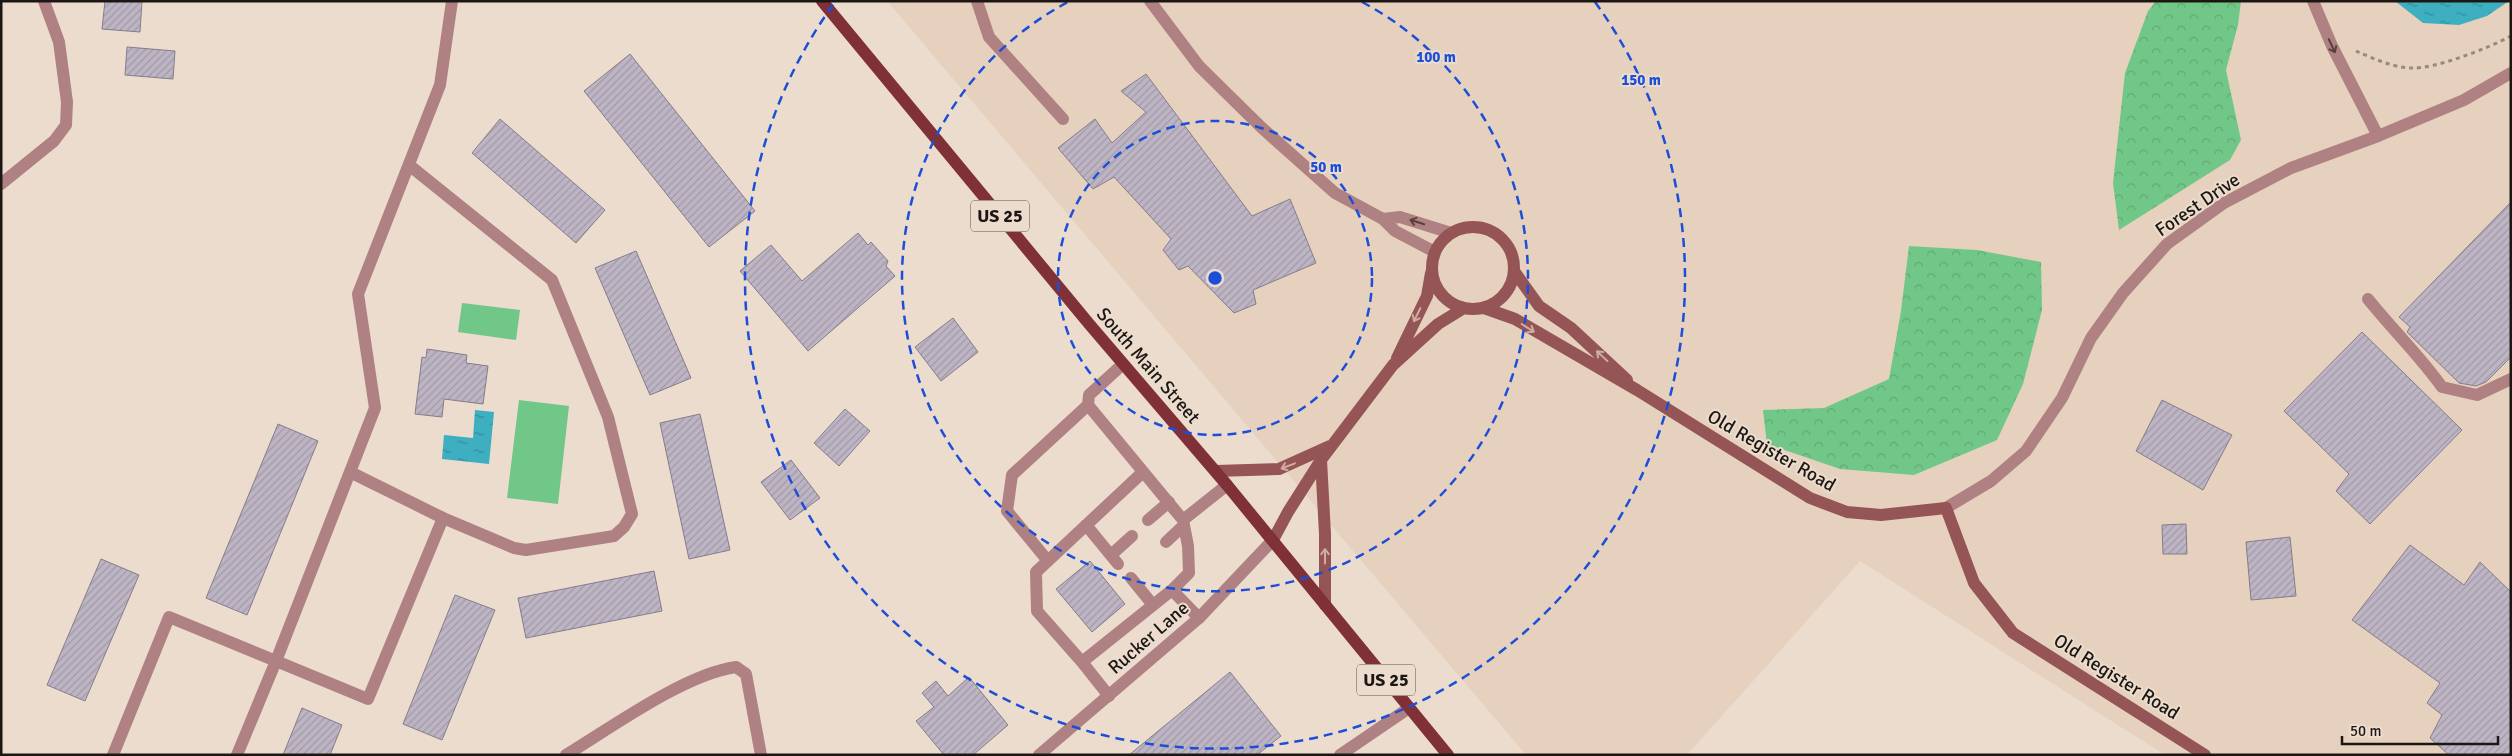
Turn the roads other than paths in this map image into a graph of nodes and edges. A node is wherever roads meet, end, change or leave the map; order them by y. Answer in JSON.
{"nodes":[{"id":1,"x":44,"y":1,"type":"edge"},
{"id":2,"x":452,"y":1,"type":"edge"},
{"id":3,"x":822,"y":1,"type":"edge"},
{"id":4,"x":977,"y":1,"type":"edge"},
{"id":5,"x":1150,"y":1,"type":"edge"},
{"id":6,"x":2313,"y":1,"type":"edge"},
{"id":7,"x":2511,"y":73,"type":"edge"},
{"id":8,"x":1063,"y":119,"type":"dead end"},
{"id":9,"x":2378,"y":136,"type":"junction"},
{"id":10,"x":409,"y":165,"type":"junction"},
{"id":11,"x":1,"y":184,"type":"edge"},
{"id":12,"x":1383,"y":219,"type":"junction"},
{"id":13,"x":1451,"y":233,"type":"junction"},
{"id":14,"x":1435,"y":252,"type":"junction"},
{"id":15,"x":1432,"y":269,"type":"junction"},
{"id":16,"x":1514,"y":271,"type":"junction"},
{"id":17,"x":2368,"y":299,"type":"dead end"},
{"id":18,"x":1464,"y":308,"type":"junction"},
{"id":19,"x":1484,"y":308,"type":"junction"},
{"id":20,"x":1123,"y":364,"type":"junction"},
{"id":21,"x":1393,"y":364,"type":"junction"},
{"id":22,"x":2511,"y":380,"type":"edge"},
{"id":23,"x":1637,"y":390,"type":"junction"},
{"id":24,"x":1088,"y":405,"type":"junction"},
{"id":25,"x":1332,"y":445,"type":"junction"},
{"id":26,"x":1321,"y":460,"type":"junction"},
{"id":27,"x":1216,"y":471,"type":"junction"},
{"id":28,"x":350,"y":472,"type":"junction"},
{"id":29,"x":1143,"y":472,"type":"junction"},
{"id":30,"x":1227,"y":484,"type":"junction"},
{"id":31,"x":1169,"y":502,"type":"junction"},
{"id":32,"x":1946,"y":508,"type":"junction"},
{"id":33,"x":443,"y":518,"type":"junction"},
{"id":34,"x":1148,"y":520,"type":"dead end"},
{"id":35,"x":1184,"y":522,"type":"junction"},
{"id":36,"x":1086,"y":525,"type":"junction"},
{"id":37,"x":1132,"y":536,"type":"dead end"},
{"id":38,"x":1273,"y":540,"type":"junction"},
{"id":39,"x":1166,"y":542,"type":"dead end"},
{"id":40,"x":1048,"y":561,"type":"junction"},
{"id":41,"x":1131,"y":578,"type":"dead end"},
{"id":42,"x":1172,"y":590,"type":"junction"},
{"id":43,"x":1325,"y":604,"type":"junction"},
{"id":44,"x":1153,"y":605,"type":"junction"},
{"id":45,"x":1200,"y":618,"type":"junction"},
{"id":46,"x":276,"y":661,"type":"junction"},
{"id":47,"x":1082,"y":662,"type":"junction"},
{"id":48,"x":1109,"y":696,"type":"junction"},
{"id":49,"x":1409,"y":708,"type":"junction"},
{"id":50,"x":113,"y":755,"type":"edge"},
{"id":51,"x":237,"y":755,"type":"edge"},
{"id":52,"x":566,"y":755,"type":"edge"},
{"id":53,"x":761,"y":755,"type":"edge"},
{"id":54,"x":1039,"y":755,"type":"edge"},
{"id":55,"x":1340,"y":755,"type":"edge"},
{"id":56,"x":1448,"y":755,"type":"edge"},
{"id":57,"x":2205,"y":755,"type":"edge"}],
"edges":[{"from":1,"to":11,"type":"street"},
{"from":2,"to":10,"type":"street"},
{"from":3,"to":20,"type":"main road","name":"South Main Street","number":"US 25"},
{"from":4,"to":8,"type":"street"},
{"from":5,"to":12,"type":"street"},
{"from":6,"to":9,"type":"street","one_way":true},
{"from":7,"to":9,"type":"street","name":"Forest Drive"},
{"from":9,"to":32,"type":"street","name":"Forest Drive"},
{"from":10,"to":28,"type":"street"},
{"from":10,"to":33,"type":"street"},
{"from":13,"to":12,"type":"street","one_way":true},
{"from":12,"to":14,"type":"street"},
{"from":13,"to":14,"type":"street"},
{"from":13,"to":16,"type":"street","name":"Old Register Road"},
{"from":14,"to":15,"type":"street"},
{"from":15,"to":18,"type":"street"},
{"from":15,"to":21,"type":"street","one_way":true},
{"from":16,"to":19,"type":"street"},
{"from":23,"to":16,"type":"street","name":"Old Register Road","one_way":true},
{"from":17,"to":22,"type":"street"},
{"from":18,"to":19,"type":"street","name":"Old Register Road"},
{"from":18,"to":21,"type":"street"},
{"from":19,"to":23,"type":"street","name":"Old Register Road","one_way":true},
{"from":20,"to":24,"type":"street"},
{"from":20,"to":27,"type":"main road","name":"South Main Street","number":"US 25"},
{"from":21,"to":25,"type":"street"},
{"from":23,"to":32,"type":"street","name":"Old Register Road"},
{"from":24,"to":29,"type":"street"},
{"from":24,"to":40,"type":"street"},
{"from":25,"to":26,"type":"street"},
{"from":25,"to":27,"type":"street","one_way":true},
{"from":26,"to":38,"type":"street"},
{"from":43,"to":26,"type":"street","one_way":true},
{"from":27,"to":30,"type":"main road","name":"South Main Street","number":"US 25"},
{"from":28,"to":33,"type":"street"},
{"from":28,"to":46,"type":"street"},
{"from":29,"to":31,"type":"street"},
{"from":29,"to":36,"type":"street"},
{"from":30,"to":35,"type":"street"},
{"from":30,"to":38,"type":"main road","name":"South Main Street","number":"US 25"},
{"from":31,"to":34,"type":"street"},
{"from":31,"to":35,"type":"street"},
{"from":32,"to":57,"type":"street","name":"Old Register Road"},
{"from":33,"to":46,"type":"street"},
{"from":35,"to":39,"type":"street"},
{"from":35,"to":42,"type":"street"},
{"from":36,"to":37,"type":"street"},
{"from":36,"to":40,"type":"street"},
{"from":38,"to":43,"type":"main road","name":"South Main Street","number":"US 25"},
{"from":38,"to":45,"type":"street","name":"Rucker Lane"},
{"from":40,"to":47,"type":"street"},
{"from":41,"to":44,"type":"street"},
{"from":42,"to":44,"type":"street"},
{"from":42,"to":45,"type":"street"},
{"from":43,"to":49,"type":"main road","name":"South Main Street","number":"US 25"},
{"from":44,"to":47,"type":"street"},
{"from":45,"to":48,"type":"street","name":"Rucker Lane"},
{"from":46,"to":50,"type":"street"},
{"from":46,"to":51,"type":"street"},
{"from":47,"to":48,"type":"street"},
{"from":48,"to":54,"type":"street","name":"Rucker Lane"},
{"from":49,"to":55,"type":"street"},
{"from":49,"to":56,"type":"main road","name":"South Main Street","number":"US 25"},
{"from":52,"to":53,"type":"street"}]}
